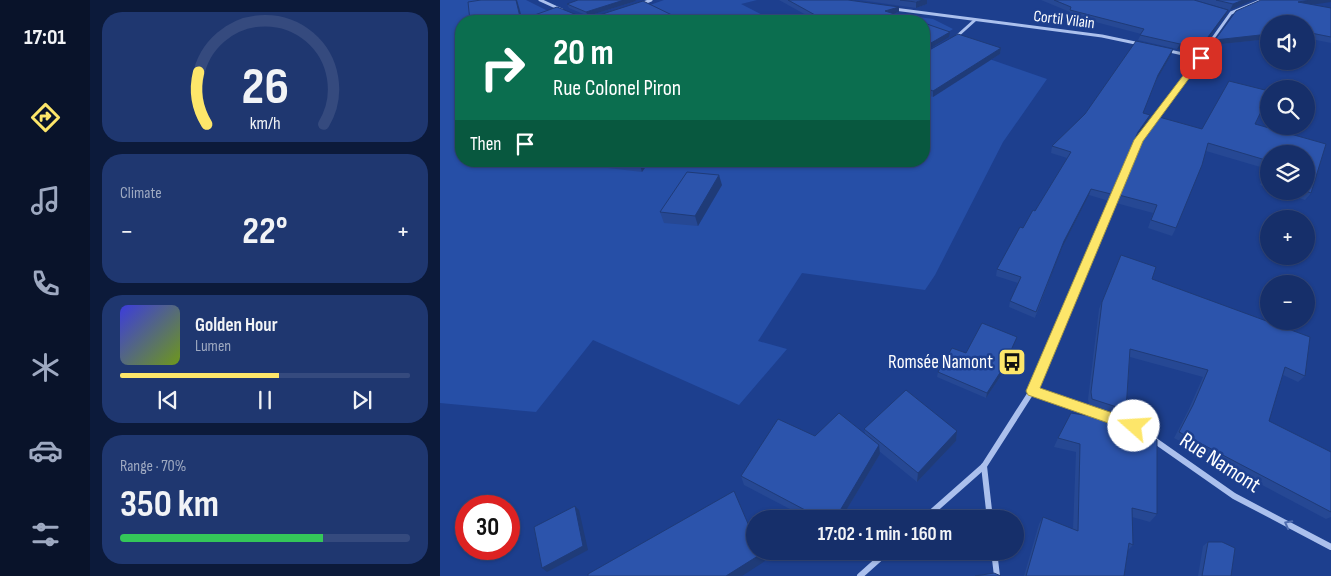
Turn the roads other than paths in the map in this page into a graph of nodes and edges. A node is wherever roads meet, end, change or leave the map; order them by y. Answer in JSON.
{"nodes":[{"id":1,"x":540,"y":0,"type":"edge"},
{"id":2,"x":651,"y":0,"type":"edge"},
{"id":3,"x":1262,"y":0,"type":"edge"},
{"id":4,"x":633,"y":6,"type":"edge"},
{"id":5,"x":886,"y":8,"type":"edge"},
{"id":6,"x":564,"y":10,"type":"edge"},
{"id":7,"x":975,"y":20,"type":"junction"},
{"id":8,"x":947,"y":42,"type":"edge"},
{"id":9,"x":1147,"y":46,"type":"edge"},
{"id":10,"x":1165,"y":50,"type":"edge"},
{"id":11,"x":1201,"y":58,"type":"junction"},
{"id":12,"x":1032,"y":391,"type":"junction"},
{"id":13,"x":1106,"y":416,"type":"edge"},
{"id":14,"x":1116,"y":420,"type":"edge"},
{"id":15,"x":984,"y":466,"type":"junction"},
{"id":16,"x":934,"y":510,"type":"edge"},
{"id":17,"x":989,"y":510,"type":"edge"},
{"id":18,"x":1331,"y":547,"type":"edge"},
{"id":19,"x":878,"y":560,"type":"edge"},
{"id":20,"x":995,"y":560,"type":"edge"},
{"id":21,"x":860,"y":576,"type":"edge"},
{"id":22,"x":997,"y":576,"type":"edge"}],
"edges":[{"from":1,"to":6,"type":"street"},
{"from":2,"to":4,"type":"street"},
{"from":3,"to":11,"type":"street"},
{"from":5,"to":7,"type":"street","name":"Cortil Vilain"},
{"from":7,"to":8,"type":"street"},
{"from":7,"to":9,"type":"street","name":"Cortil Vilain"},
{"from":10,"to":11,"type":"street"},
{"from":11,"to":12,"type":"street"},
{"from":12,"to":13,"type":"street"},
{"from":12,"to":15,"type":"street"},
{"from":18,"to":14,"type":"street","name":"Rue Namont","one_way":true},
{"from":15,"to":16,"type":"street"},
{"from":15,"to":17,"type":"street"},
{"from":19,"to":21,"type":"street"},
{"from":20,"to":22,"type":"street"}]}
